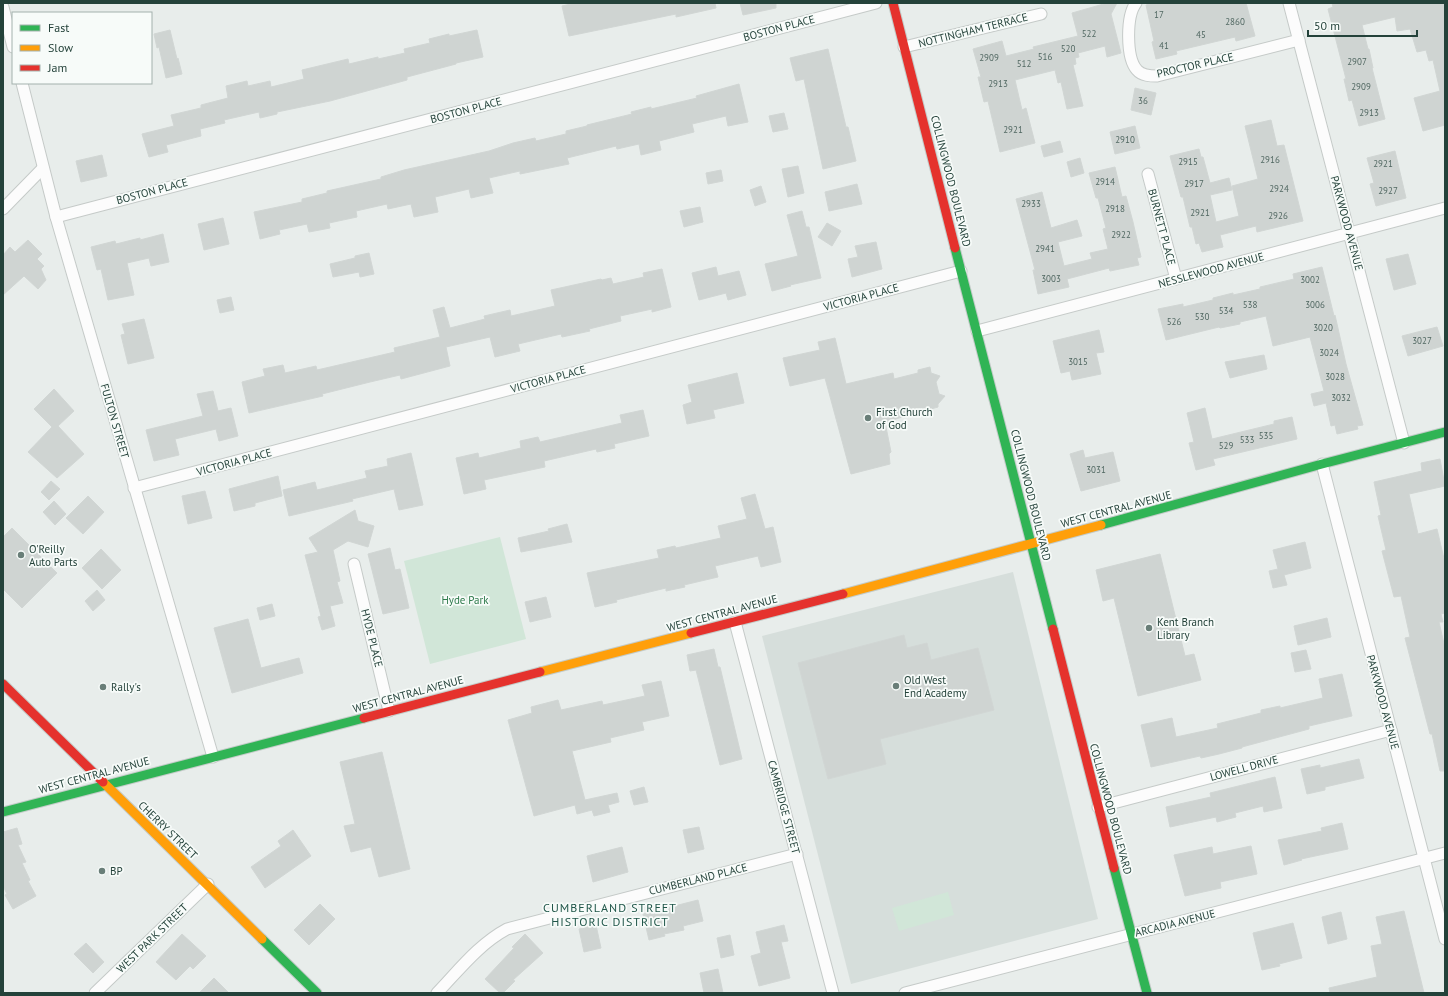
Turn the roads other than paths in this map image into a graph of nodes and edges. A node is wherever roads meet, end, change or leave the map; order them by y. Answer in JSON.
{"nodes":[{"id":1,"x":876,"y":3,"type":"edge"},
{"id":2,"x":893,"y":3,"type":"edge"},
{"id":3,"x":1136,"y":3,"type":"edge"},
{"id":4,"x":1289,"y":3,"type":"edge"},
{"id":5,"x":3,"y":7,"type":"edge"},
{"id":6,"x":1041,"y":14,"type":"dead end"},
{"id":7,"x":1299,"y":40,"type":"junction"},
{"id":8,"x":12,"y":43,"type":"edge"},
{"id":9,"x":904,"y":47,"type":"junction"},
{"id":10,"x":22,"y":84,"type":"edge"},
{"id":11,"x":43,"y":168,"type":"junction"},
{"id":12,"x":1148,"y":174,"type":"dead end"},
{"id":13,"x":1445,"y":208,"type":"edge"},
{"id":14,"x":3,"y":209,"type":"edge"},
{"id":15,"x":56,"y":217,"type":"junction"},
{"id":16,"x":1349,"y":233,"type":"junction"},
{"id":17,"x":961,"y":271,"type":"junction"},
{"id":18,"x":1176,"y":279,"type":"junction"},
{"id":19,"x":977,"y":331,"type":"junction"},
{"id":20,"x":1445,"y":432,"type":"edge"},
{"id":21,"x":1404,"y":443,"type":"junction"},
{"id":22,"x":1322,"y":464,"type":"junction"},
{"id":23,"x":134,"y":488,"type":"junction"},
{"id":24,"x":1031,"y":545,"type":"junction"},
{"id":25,"x":354,"y":564,"type":"dead end"},
{"id":26,"x":735,"y":622,"type":"junction"},
{"id":27,"x":3,"y":684,"type":"edge"},
{"id":28,"x":389,"y":711,"type":"junction"},
{"id":29,"x":1391,"y":730,"type":"junction"},
{"id":30,"x":213,"y":757,"type":"junction"},
{"id":31,"x":105,"y":785,"type":"junction"},
{"id":32,"x":1098,"y":807,"type":"junction"},
{"id":33,"x":3,"y":812,"type":"edge"},
{"id":34,"x":796,"y":854,"type":"junction"},
{"id":35,"x":1445,"y":854,"type":"edge"},
{"id":36,"x":1424,"y":859,"type":"junction"},
{"id":37,"x":208,"y":884,"type":"junction"},
{"id":38,"x":1132,"y":934,"type":"junction"},
{"id":39,"x":1445,"y":939,"type":"edge"},
{"id":40,"x":314,"y":992,"type":"edge"},
{"id":41,"x":95,"y":993,"type":"edge"},
{"id":42,"x":437,"y":993,"type":"edge"},
{"id":43,"x":833,"y":993,"type":"edge"},
{"id":44,"x":905,"y":993,"type":"edge"},
{"id":45,"x":1147,"y":993,"type":"edge"}],
"edges":[{"from":1,"to":15,"type":"street","name":"BOSTON PLACE"},
{"from":2,"to":9,"type":"main road","name":"COLLINGWOOD BOULEVARD"},
{"from":3,"to":7,"type":"street","name":"PROCTOR PLACE"},
{"from":4,"to":7,"type":"street","name":"PARKWOOD AVENUE"},
{"from":5,"to":8,"type":"street"},
{"from":6,"to":9,"type":"street","name":"NOTTINGHAM TERRACE"},
{"from":7,"to":16,"type":"street","name":"PARKWOOD AVENUE"},
{"from":9,"to":17,"type":"main road","name":"COLLINGWOOD BOULEVARD"},
{"from":10,"to":11,"type":"street","name":"FULTON STREET"},
{"from":11,"to":14,"type":"street"},
{"from":11,"to":15,"type":"street","name":"FULTON STREET"},
{"from":12,"to":18,"type":"street","name":"BURNETT PLACE"},
{"from":13,"to":16,"type":"street","name":"NESSLEWOOD AVENUE"},
{"from":15,"to":23,"type":"street","name":"FULTON STREET"},
{"from":16,"to":18,"type":"street","name":"NESSLEWOOD AVENUE"},
{"from":16,"to":21,"type":"street","name":"PARKWOOD AVENUE"},
{"from":17,"to":19,"type":"main road","name":"COLLINGWOOD BOULEVARD"},
{"from":17,"to":23,"type":"street","name":"VICTORIA PLACE"},
{"from":18,"to":19,"type":"street","name":"NESSLEWOOD AVENUE"},
{"from":19,"to":24,"type":"main road","name":"COLLINGWOOD BOULEVARD"},
{"from":20,"to":21,"type":"main road","name":"WEST CENTRAL AVENUE"},
{"from":21,"to":22,"type":"main road","name":"WEST CENTRAL AVENUE"},
{"from":22,"to":24,"type":"main road","name":"WEST CENTRAL AVENUE"},
{"from":22,"to":29,"type":"street","name":"PARKWOOD AVENUE"},
{"from":23,"to":30,"type":"street","name":"FULTON STREET"},
{"from":24,"to":26,"type":"main road","name":"WEST CENTRAL AVENUE"},
{"from":24,"to":32,"type":"main road","name":"COLLINGWOOD BOULEVARD"},
{"from":25,"to":28,"type":"street","name":"HYDE PLACE"},
{"from":26,"to":28,"type":"main road","name":"WEST CENTRAL AVENUE"},
{"from":26,"to":34,"type":"street","name":"CAMBRIDGE STREET"},
{"from":27,"to":31,"type":"main road","name":"CHERRY STREET"},
{"from":28,"to":30,"type":"main road","name":"WEST CENTRAL AVENUE"},
{"from":29,"to":32,"type":"street","name":"LOWELL DRIVE"},
{"from":29,"to":36,"type":"street","name":"PARKWOOD AVENUE"},
{"from":30,"to":31,"type":"main road","name":"WEST CENTRAL AVENUE"},
{"from":31,"to":33,"type":"main road","name":"WEST CENTRAL AVENUE"},
{"from":31,"to":37,"type":"main road","name":"CHERRY STREET"},
{"from":32,"to":38,"type":"main road","name":"COLLINGWOOD BOULEVARD"},
{"from":34,"to":42,"type":"street","name":"CUMBERLAND PLACE"},
{"from":34,"to":43,"type":"street","name":"CAMBRIDGE STREET"},
{"from":35,"to":36,"type":"street","name":"ARCADIA AVENUE"},
{"from":36,"to":38,"type":"street","name":"ARCADIA AVENUE"},
{"from":36,"to":39,"type":"street","name":"PARKWOOD AVENUE"},
{"from":37,"to":40,"type":"main road","name":"CHERRY STREET"},
{"from":37,"to":41,"type":"street","name":"WEST PARK STREET"},
{"from":38,"to":44,"type":"street","name":"ARCADIA AVENUE"},
{"from":38,"to":45,"type":"main road","name":"COLLINGWOOD BOULEVARD"}]}
